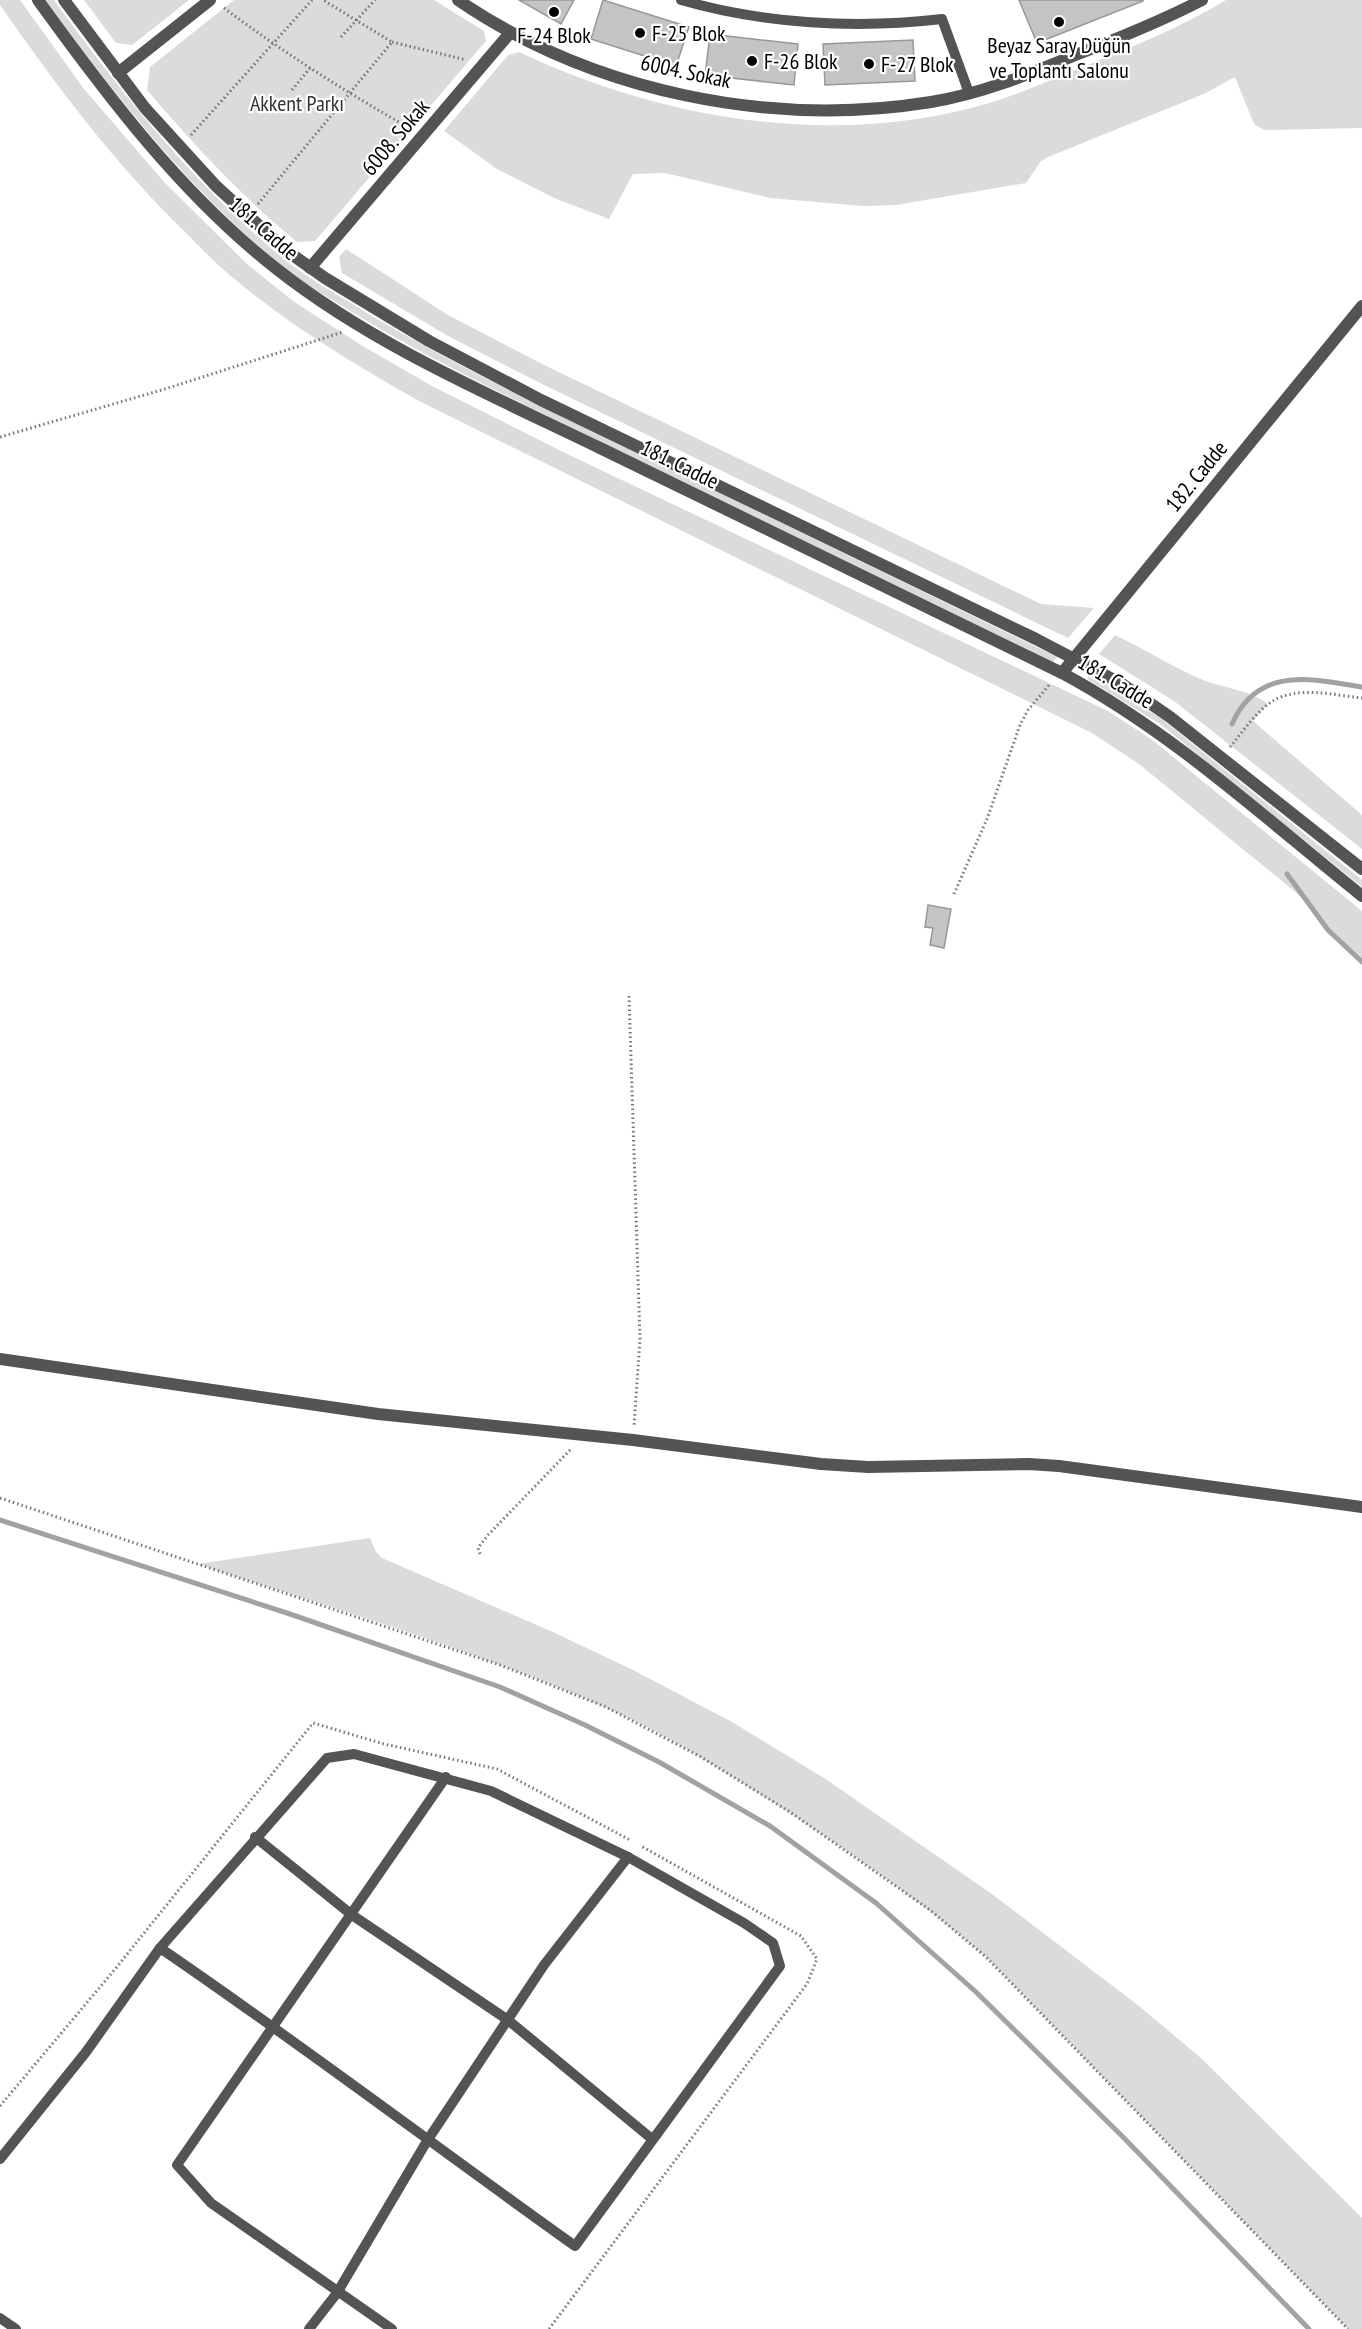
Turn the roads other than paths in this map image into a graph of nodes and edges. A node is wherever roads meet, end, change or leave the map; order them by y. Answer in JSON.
{"nodes":[{"id":1,"x":38,"y":0,"type":"edge"},
{"id":2,"x":64,"y":0,"type":"edge"},
{"id":3,"x":210,"y":0,"type":"edge"},
{"id":4,"x":458,"y":0,"type":"edge"},
{"id":5,"x":681,"y":0,"type":"edge"},
{"id":6,"x":1202,"y":0,"type":"edge"},
{"id":7,"x":510,"y":33,"type":"junction"},
{"id":8,"x":118,"y":73,"type":"junction"},
{"id":9,"x":969,"y":93,"type":"junction"},
{"id":10,"x":310,"y":268,"type":"junction"},
{"id":11,"x":1362,"y":306,"type":"edge"},
{"id":12,"x":1074,"y":657,"type":"junction"},
{"id":13,"x":1062,"y":673,"type":"junction"},
{"id":14,"x":1362,"y":869,"type":"edge"},
{"id":15,"x":1362,"y":896,"type":"edge"},
{"id":16,"x":0,"y":1359,"type":"edge"},
{"id":17,"x":1362,"y":1507,"type":"edge"},
{"id":18,"x":446,"y":1777,"type":"junction"},
{"id":19,"x":255,"y":1837,"type":"junction"},
{"id":20,"x":628,"y":1857,"type":"junction"},
{"id":21,"x":352,"y":1915,"type":"junction"},
{"id":22,"x":160,"y":1948,"type":"junction"},
{"id":23,"x":508,"y":2020,"type":"junction"},
{"id":24,"x":275,"y":2027,"type":"junction"},
{"id":25,"x":652,"y":2139,"type":"junction"},
{"id":26,"x":427,"y":2141,"type":"junction"},
{"id":27,"x":0,"y":2159,"type":"edge"},
{"id":28,"x":337,"y":2293,"type":"junction"},
{"id":29,"x":0,"y":2318,"type":"edge"},
{"id":30,"x":16,"y":2329,"type":"edge"},
{"id":31,"x":309,"y":2329,"type":"edge"},
{"id":32,"x":392,"y":2329,"type":"edge"}],
"edges":[{"from":1,"to":13,"type":"street","name":"181. Cadde"},
{"from":2,"to":8,"type":"street","name":"181. Cadde"},
{"from":3,"to":8,"type":"street"},
{"from":4,"to":7,"type":"street","name":"6004. Sokak"},
{"from":5,"to":9,"type":"lane"},
{"from":6,"to":9,"type":"street","name":"6004. Sokak"},
{"from":7,"to":9,"type":"street","name":"6004. Sokak"},
{"from":7,"to":10,"type":"street","name":"6008. Sokak"},
{"from":8,"to":10,"type":"street","name":"181. Cadde"},
{"from":10,"to":12,"type":"street","name":"181. Cadde"},
{"from":11,"to":12,"type":"street","name":"182. Cadde"},
{"from":12,"to":13,"type":"street","name":"182. Cadde"},
{"from":12,"to":14,"type":"street","name":"181. Cadde"},
{"from":13,"to":15,"type":"street","name":"181. Cadde"},
{"from":16,"to":17,"type":"street"},
{"from":18,"to":19,"type":"lane"},
{"from":18,"to":20,"type":"lane"},
{"from":18,"to":21,"type":"lane"},
{"from":19,"to":21,"type":"lane"},
{"from":19,"to":22,"type":"lane"},
{"from":20,"to":23,"type":"lane"},
{"from":20,"to":25,"type":"lane"},
{"from":21,"to":23,"type":"lane"},
{"from":21,"to":24,"type":"lane"},
{"from":22,"to":24,"type":"lane"},
{"from":22,"to":27,"type":"lane"},
{"from":23,"to":25,"type":"lane"},
{"from":23,"to":26,"type":"lane"},
{"from":24,"to":26,"type":"lane"},
{"from":24,"to":28,"type":"lane"},
{"from":25,"to":26,"type":"lane"},
{"from":26,"to":28,"type":"lane"},
{"from":28,"to":31,"type":"lane"},
{"from":28,"to":32,"type":"lane"},
{"from":29,"to":30,"type":"lane"}]}
